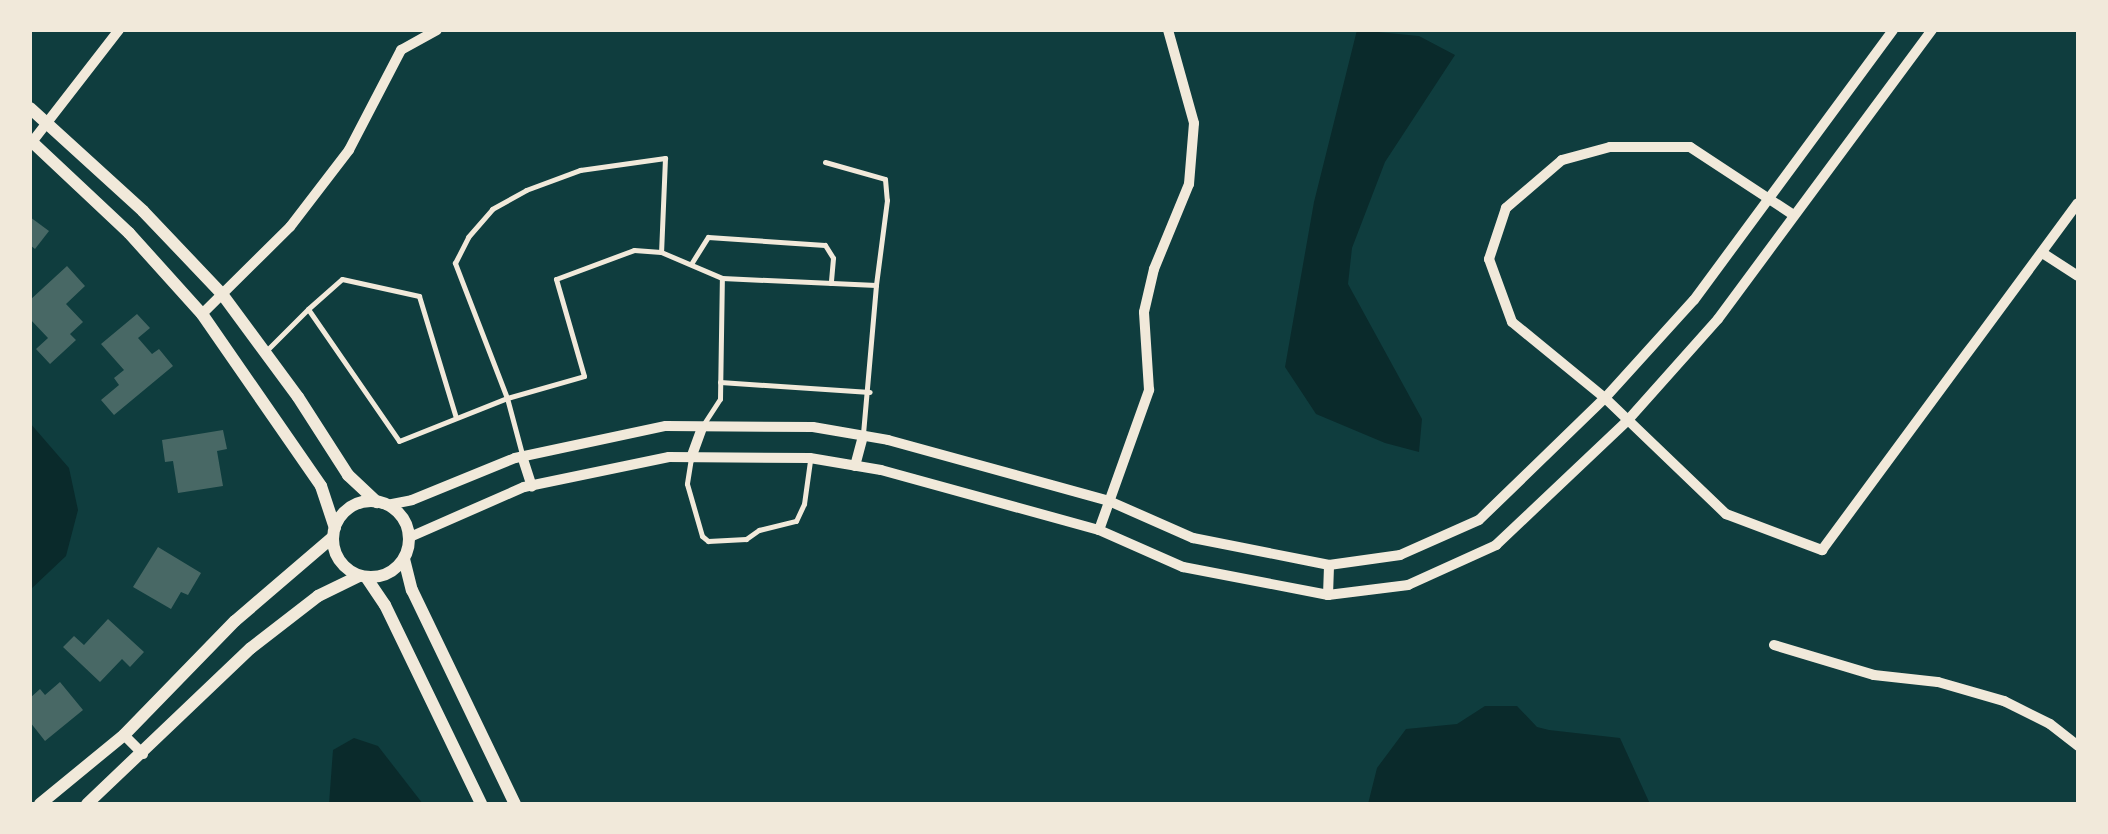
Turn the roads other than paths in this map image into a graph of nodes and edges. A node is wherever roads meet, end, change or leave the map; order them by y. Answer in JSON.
{"nodes":[{"id":1,"x":118,"y":30,"type":"edge"},
{"id":2,"x":437,"y":30,"type":"edge"},
{"id":3,"x":1168,"y":30,"type":"edge"},
{"id":4,"x":1893,"y":30,"type":"edge"},
{"id":5,"x":1932,"y":30,"type":"edge"},
{"id":6,"x":30,"y":108,"type":"edge"},
{"id":7,"x":48,"y":122,"type":"junction"},
{"id":8,"x":31,"y":141,"type":"edge"},
{"id":9,"x":825,"y":162,"type":"dead end"},
{"id":10,"x":1767,"y":196,"type":"junction"},
{"id":11,"x":2078,"y":203,"type":"edge"},
{"id":12,"x":1792,"y":214,"type":"junction"},
{"id":13,"x":661,"y":252,"type":"junction"},
{"id":14,"x":2044,"y":254,"type":"junction"},
{"id":15,"x":691,"y":264,"type":"junction"},
{"id":16,"x":2078,"y":276,"type":"edge"},
{"id":17,"x":722,"y":278,"type":"junction"},
{"id":18,"x":831,"y":283,"type":"junction"},
{"id":19,"x":876,"y":285,"type":"junction"},
{"id":20,"x":222,"y":294,"type":"junction"},
{"id":21,"x":308,"y":309,"type":"junction"},
{"id":22,"x":202,"y":314,"type":"junction"},
{"id":23,"x":265,"y":352,"type":"junction"},
{"id":24,"x":720,"y":382,"type":"junction"},
{"id":25,"x":870,"y":392,"type":"junction"},
{"id":26,"x":508,"y":398,"type":"junction"},
{"id":27,"x":1606,"y":398,"type":"junction"},
{"id":28,"x":456,"y":418,"type":"junction"},
{"id":29,"x":1628,"y":420,"type":"junction"},
{"id":30,"x":702,"y":427,"type":"junction"},
{"id":31,"x":863,"y":436,"type":"junction"},
{"id":32,"x":522,"y":456,"type":"junction"},
{"id":33,"x":692,"y":458,"type":"junction"},
{"id":34,"x":810,"y":458,"type":"junction"},
{"id":35,"x":855,"y":466,"type":"junction"},
{"id":36,"x":532,"y":486,"type":"junction"},
{"id":37,"x":1109,"y":500,"type":"junction"},
{"id":38,"x":382,"y":504,"type":"junction"},
{"id":39,"x":1098,"y":530,"type":"junction"},
{"id":40,"x":334,"y":532,"type":"junction"},
{"id":41,"x":410,"y":537,"type":"junction"},
{"id":42,"x":404,"y":560,"type":"junction"},
{"id":43,"x":1329,"y":564,"type":"junction"},
{"id":44,"x":363,"y":576,"type":"junction"},
{"id":45,"x":1328,"y":596,"type":"junction"},
{"id":46,"x":1774,"y":645,"type":"dead end"},
{"id":47,"x":124,"y":735,"type":"junction"},
{"id":48,"x":2078,"y":746,"type":"edge"},
{"id":49,"x":143,"y":754,"type":"junction"},
{"id":50,"x":40,"y":804,"type":"edge"},
{"id":51,"x":87,"y":804,"type":"edge"},
{"id":52,"x":481,"y":804,"type":"edge"},
{"id":53,"x":515,"y":804,"type":"edge"}],
"edges":[{"from":1,"to":7,"type":"street"},
{"from":2,"to":20,"type":"street"},
{"from":3,"to":37,"type":"street"},
{"from":4,"to":10,"type":"street"},
{"from":5,"to":12,"type":"street"},
{"from":6,"to":7,"type":"street"},
{"from":7,"to":8,"type":"street"},
{"from":7,"to":20,"type":"street"},
{"from":8,"to":22,"type":"street"},
{"from":9,"to":19,"type":"lane"},
{"from":10,"to":12,"type":"street"},
{"from":10,"to":27,"type":"street"},
{"from":10,"to":27,"type":"street"},
{"from":11,"to":14,"type":"street"},
{"from":12,"to":29,"type":"street"},
{"from":13,"to":15,"type":"lane"},
{"from":13,"to":26,"type":"lane"},
{"from":13,"to":26,"type":"lane"},
{"from":14,"to":16,"type":"street"},
{"from":14,"to":29,"type":"street"},
{"from":15,"to":17,"type":"lane"},
{"from":15,"to":18,"type":"lane"},
{"from":17,"to":18,"type":"lane"},
{"from":17,"to":24,"type":"lane"},
{"from":18,"to":19,"type":"lane"},
{"from":19,"to":25,"type":"lane"},
{"from":20,"to":22,"type":"street"},
{"from":20,"to":23,"type":"street"},
{"from":21,"to":23,"type":"lane"},
{"from":21,"to":28,"type":"lane"},
{"from":21,"to":28,"type":"lane"},
{"from":22,"to":40,"type":"street"},
{"from":23,"to":38,"type":"street"},
{"from":24,"to":25,"type":"lane"},
{"from":24,"to":30,"type":"lane"},
{"from":25,"to":31,"type":"lane"},
{"from":26,"to":28,"type":"lane"},
{"from":26,"to":32,"type":"lane"},
{"from":27,"to":29,"type":"street"},
{"from":27,"to":43,"type":"street"},
{"from":29,"to":45,"type":"street"},
{"from":30,"to":31,"type":"street"},
{"from":30,"to":32,"type":"street"},
{"from":30,"to":33,"type":"street"},
{"from":31,"to":35,"type":"street"},
{"from":31,"to":37,"type":"street"},
{"from":32,"to":36,"type":"street"},
{"from":32,"to":38,"type":"street"},
{"from":33,"to":34,"type":"street"},
{"from":33,"to":34,"type":"lane"},
{"from":33,"to":36,"type":"street"},
{"from":34,"to":35,"type":"street"},
{"from":35,"to":39,"type":"street"},
{"from":36,"to":41,"type":"street"},
{"from":37,"to":39,"type":"street"},
{"from":37,"to":43,"type":"street"},
{"from":38,"to":40,"type":"street"},
{"from":38,"to":41,"type":"street"},
{"from":39,"to":45,"type":"street"},
{"from":40,"to":44,"type":"street"},
{"from":40,"to":47,"type":"street"},
{"from":41,"to":42,"type":"street"},
{"from":42,"to":44,"type":"street"},
{"from":42,"to":53,"type":"street"},
{"from":43,"to":45,"type":"street"},
{"from":44,"to":49,"type":"street"},
{"from":44,"to":52,"type":"street"},
{"from":46,"to":48,"type":"street"},
{"from":47,"to":49,"type":"street"},
{"from":47,"to":50,"type":"street"},
{"from":49,"to":51,"type":"street"}]}
